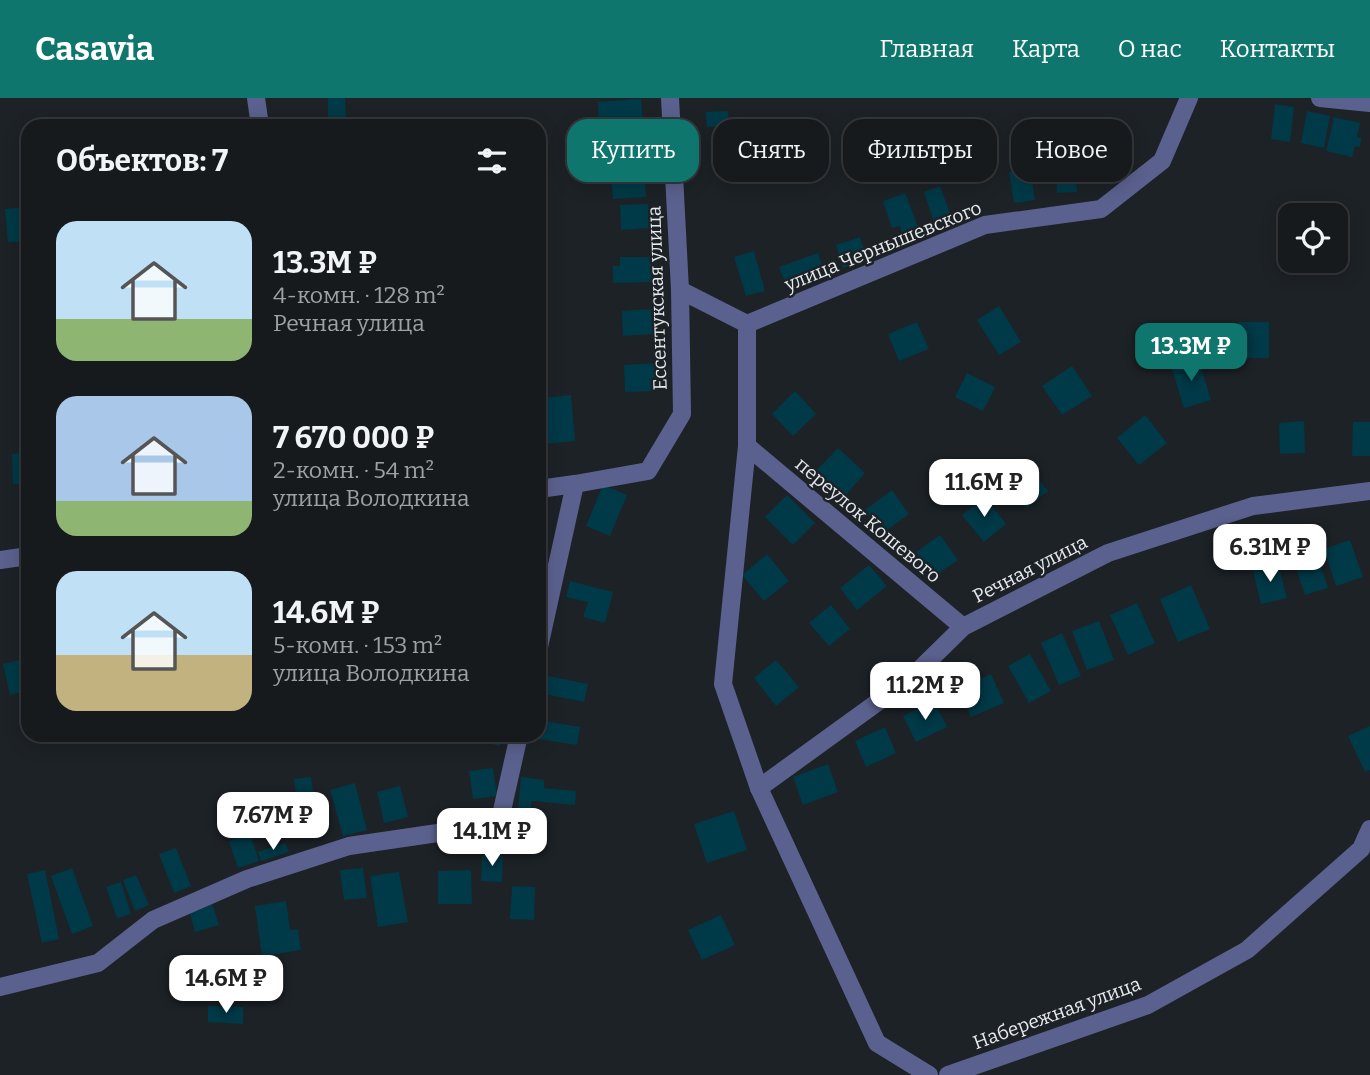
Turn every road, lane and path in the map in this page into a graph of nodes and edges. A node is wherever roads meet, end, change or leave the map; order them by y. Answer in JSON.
{"nodes":[{"id":1,"x":256,"y":98,"type":"edge"},
{"id":2,"x":670,"y":98,"type":"edge"},
{"id":3,"x":1189,"y":98,"type":"edge"},
{"id":4,"x":1320,"y":98,"type":"edge"},
{"id":5,"x":1370,"y":103,"type":"edge"},
{"id":6,"x":259,"y":119,"type":"edge"},
{"id":7,"x":680,"y":290,"type":"junction"},
{"id":8,"x":747,"y":324,"type":"junction"},
{"id":9,"x":747,"y":446,"type":"junction"},
{"id":10,"x":575,"y":484,"type":"junction"},
{"id":11,"x":546,"y":488,"type":"edge"},
{"id":12,"x":1370,"y":491,"type":"edge"},
{"id":13,"x":21,"y":557,"type":"edge"},
{"id":14,"x":0,"y":560,"type":"edge"},
{"id":15,"x":546,"y":615,"type":"edge"},
{"id":16,"x":963,"y":627,"type":"junction"},
{"id":17,"x":517,"y":742,"type":"edge"},
{"id":18,"x":759,"y":788,"type":"junction"},
{"id":19,"x":1370,"y":828,"type":"edge"},
{"id":20,"x":1365,"y":850,"type":"edge"},
{"id":21,"x":0,"y":987,"type":"edge"},
{"id":22,"x":929,"y":1075,"type":"edge"},
{"id":23,"x":948,"y":1075,"type":"edge"}],
"edges":[{"from":1,"to":6,"type":"street"},
{"from":2,"to":7,"type":"street","name":"Ессентукская улица"},
{"from":3,"to":8,"type":"street","name":"улица Чернышевского"},
{"from":4,"to":5,"type":"street"},
{"from":7,"to":8,"type":"street"},
{"from":7,"to":10,"type":"street","name":"Ессентукская улица"},
{"from":8,"to":9,"type":"street"},
{"from":9,"to":16,"type":"street","name":"переулок Кошевого"},
{"from":9,"to":18,"type":"street"},
{"from":10,"to":11,"type":"street"},
{"from":10,"to":15,"type":"street"},
{"from":12,"to":16,"type":"street","name":"Речная улица"},
{"from":13,"to":14,"type":"street"},
{"from":16,"to":18,"type":"street","name":"Речная улица"},
{"from":17,"to":21,"type":"street"},
{"from":18,"to":22,"type":"street"},
{"from":19,"to":20,"type":"street","name":"Набережная улица"},
{"from":20,"to":23,"type":"street","name":"Набережная улица"}]}
